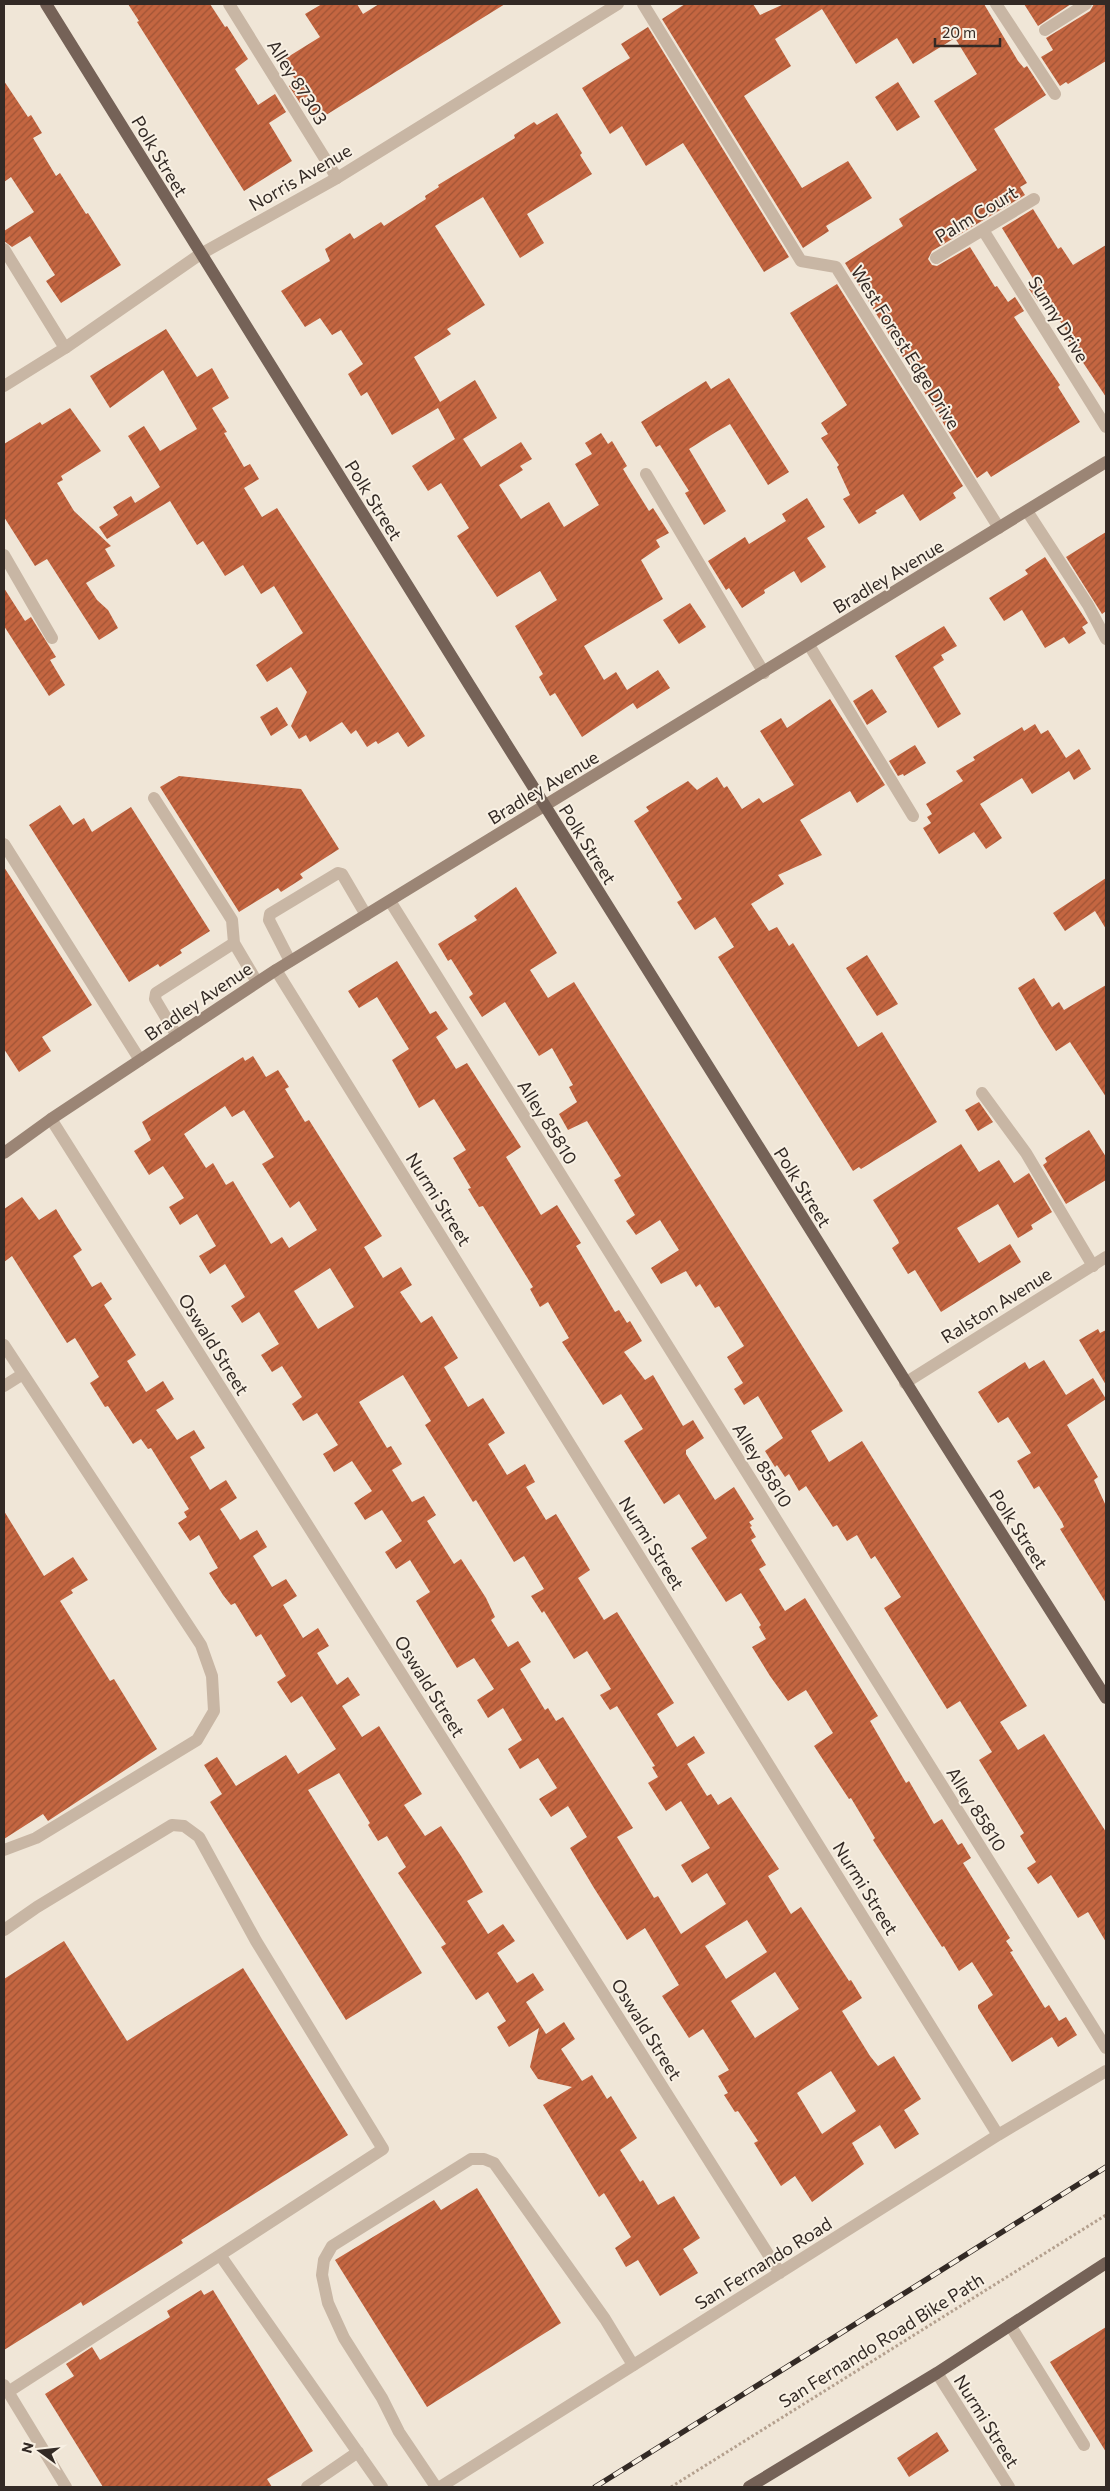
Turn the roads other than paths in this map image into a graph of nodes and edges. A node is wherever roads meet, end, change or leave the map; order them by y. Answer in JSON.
{"nodes":[{"id":1,"x":46,"y":4,"type":"edge"},
{"id":2,"x":229,"y":4,"type":"edge"},
{"id":3,"x":618,"y":4,"type":"edge"},
{"id":4,"x":643,"y":4,"type":"edge"},
{"id":5,"x":996,"y":4,"type":"edge"},
{"id":6,"x":1086,"y":4,"type":"edge"},
{"id":7,"x":1045,"y":30,"type":"dead end"},
{"id":8,"x":1055,"y":94,"type":"dead end"},
{"id":9,"x":337,"y":178,"type":"junction"},
{"id":10,"x":1034,"y":199,"type":"dead end"},
{"id":11,"x":983,"y":230,"type":"junction"},
{"id":12,"x":4,"y":249,"type":"edge"},
{"id":13,"x":199,"y":255,"type":"junction"},
{"id":14,"x":936,"y":258,"type":"dead end"},
{"id":15,"x":65,"y":348,"type":"junction"},
{"id":16,"x":4,"y":386,"type":"edge"},
{"id":17,"x":1106,"y":427,"type":"edge"},
{"id":18,"x":1106,"y":462,"type":"edge"},
{"id":19,"x":646,"y":474,"type":"dead end"},
{"id":20,"x":1027,"y":511,"type":"junction"},
{"id":21,"x":999,"y":528,"type":"junction"},
{"id":22,"x":4,"y":555,"type":"edge"},
{"id":23,"x":52,"y":638,"type":"dead end"},
{"id":24,"x":1106,"y":639,"type":"edge"},
{"id":25,"x":809,"y":645,"type":"junction"},
{"id":26,"x":764,"y":673,"type":"junction"},
{"id":27,"x":154,"y":798,"type":"dead end"},
{"id":28,"x":544,"y":807,"type":"junction"},
{"id":29,"x":913,"y":816,"type":"dead end"},
{"id":30,"x":4,"y":844,"type":"edge"},
{"id":31,"x":390,"y":901,"type":"junction"},
{"id":32,"x":366,"y":915,"type":"junction"},
{"id":33,"x":234,"y":943,"type":"junction"},
{"id":34,"x":290,"y":961,"type":"junction"},
{"id":35,"x":276,"y":970,"type":"junction"},
{"id":36,"x":258,"y":982,"type":"junction"},
{"id":37,"x":177,"y":1036,"type":"junction"},
{"id":38,"x":140,"y":1060,"type":"junction"},
{"id":39,"x":982,"y":1093,"type":"dead end"},
{"id":40,"x":51,"y":1119,"type":"junction"},
{"id":41,"x":4,"y":1153,"type":"edge"},
{"id":42,"x":1106,"y":1258,"type":"edge"},
{"id":43,"x":1093,"y":1266,"type":"junction"},
{"id":44,"x":4,"y":1345,"type":"edge"},
{"id":45,"x":23,"y":1374,"type":"junction"},
{"id":46,"x":905,"y":1383,"type":"junction"},
{"id":47,"x":4,"y":1386,"type":"edge"},
{"id":48,"x":1106,"y":1698,"type":"edge"},
{"id":49,"x":4,"y":1850,"type":"edge"},
{"id":50,"x":4,"y":1930,"type":"edge"},
{"id":51,"x":1106,"y":2048,"type":"edge"},
{"id":52,"x":1106,"y":2071,"type":"edge"},
{"id":53,"x":998,"y":2135,"type":"junction"},
{"id":54,"x":220,"y":2255,"type":"junction"},
{"id":55,"x":1106,"y":2263,"type":"edge"},
{"id":56,"x":780,"y":2272,"type":"junction"},
{"id":57,"x":1010,"y":2325,"type":"junction"},
{"id":58,"x":633,"y":2365,"type":"junction"},
{"id":59,"x":937,"y":2373,"type":"junction"},
{"id":60,"x":6,"y":2388,"type":"edge"},
{"id":61,"x":1084,"y":2445,"type":"dead end"},
{"id":62,"x":358,"y":2452,"type":"junction"},
{"id":63,"x":757,"y":2485,"type":"edge"},
{"id":64,"x":66,"y":2487,"type":"edge"},
{"id":65,"x":307,"y":2487,"type":"edge"},
{"id":66,"x":382,"y":2487,"type":"edge"},
{"id":67,"x":438,"y":2487,"type":"edge"},
{"id":68,"x":1009,"y":2487,"type":"edge"}],
"edges":[{"from":1,"to":13,"type":"main road","name":"Polk Street"},
{"from":2,"to":9,"type":"street","name":"Alley 87303"},
{"from":3,"to":9,"type":"street","name":"Norris Avenue"},
{"from":4,"to":21,"type":"street","name":"West Forest Edge Drive"},
{"from":5,"to":8,"type":"street"},
{"from":6,"to":7,"type":"street"},
{"from":9,"to":13,"type":"street","name":"Norris Avenue"},
{"from":10,"to":11,"type":"street","name":"Palm Court"},
{"from":11,"to":14,"type":"street","name":"Palm Court"},
{"from":11,"to":17,"type":"street","name":"Sunny Drive"},
{"from":12,"to":15,"type":"street"},
{"from":13,"to":15,"type":"street","name":"Norris Avenue"},
{"from":13,"to":28,"type":"main road","name":"Polk Street"},
{"from":15,"to":16,"type":"street","name":"Norris Avenue"},
{"from":18,"to":20,"type":"street","name":"Bradley Avenue"},
{"from":19,"to":26,"type":"street"},
{"from":20,"to":21,"type":"street","name":"Bradley Avenue"},
{"from":20,"to":24,"type":"street"},
{"from":21,"to":25,"type":"street","name":"Bradley Avenue"},
{"from":22,"to":23,"type":"street"},
{"from":25,"to":26,"type":"street","name":"Bradley Avenue"},
{"from":25,"to":29,"type":"street"},
{"from":26,"to":28,"type":"street","name":"Bradley Avenue"},
{"from":27,"to":33,"type":"street"},
{"from":28,"to":31,"type":"street","name":"Bradley Avenue"},
{"from":28,"to":46,"type":"main road","name":"Polk Street"},
{"from":30,"to":38,"type":"street"},
{"from":31,"to":32,"type":"street","name":"Bradley Avenue"},
{"from":31,"to":51,"type":"street","name":"Alley 85810"},
{"from":32,"to":34,"type":"street","name":"Bradley Avenue"},
{"from":32,"to":34,"type":"street"},
{"from":33,"to":36,"type":"street"},
{"from":33,"to":37,"type":"street"},
{"from":34,"to":35,"type":"street","name":"Bradley Avenue"},
{"from":35,"to":36,"type":"street","name":"Bradley Avenue"},
{"from":35,"to":53,"type":"street","name":"Nurmi Street"},
{"from":36,"to":37,"type":"street","name":"Bradley Avenue"},
{"from":37,"to":38,"type":"street","name":"Bradley Avenue"},
{"from":38,"to":40,"type":"street","name":"Bradley Avenue"},
{"from":39,"to":43,"type":"street"},
{"from":40,"to":41,"type":"street","name":"Bradley Avenue"},
{"from":40,"to":56,"type":"street","name":"Oswald Street"},
{"from":42,"to":43,"type":"street","name":"Ralston Avenue"},
{"from":43,"to":46,"type":"street","name":"Ralston Avenue"},
{"from":44,"to":45,"type":"street"},
{"from":45,"to":47,"type":"street"},
{"from":45,"to":49,"type":"street"},
{"from":46,"to":48,"type":"main road","name":"Polk Street"},
{"from":50,"to":54,"type":"street"},
{"from":52,"to":53,"type":"street","name":"San Fernando Road"},
{"from":53,"to":56,"type":"street","name":"San Fernando Road"},
{"from":54,"to":60,"type":"street"},
{"from":54,"to":62,"type":"street"},
{"from":55,"to":57,"type":"main road"},
{"from":56,"to":58,"type":"street","name":"San Fernando Road"},
{"from":57,"to":59,"type":"main road"},
{"from":57,"to":61,"type":"street"},
{"from":58,"to":67,"type":"street","name":"San Fernando Road"},
{"from":58,"to":67,"type":"street"},
{"from":59,"to":63,"type":"main road"},
{"from":59,"to":68,"type":"street","name":"Nurmi Street"},
{"from":60,"to":64,"type":"street"},
{"from":62,"to":65,"type":"street"},
{"from":62,"to":66,"type":"street"}]}
